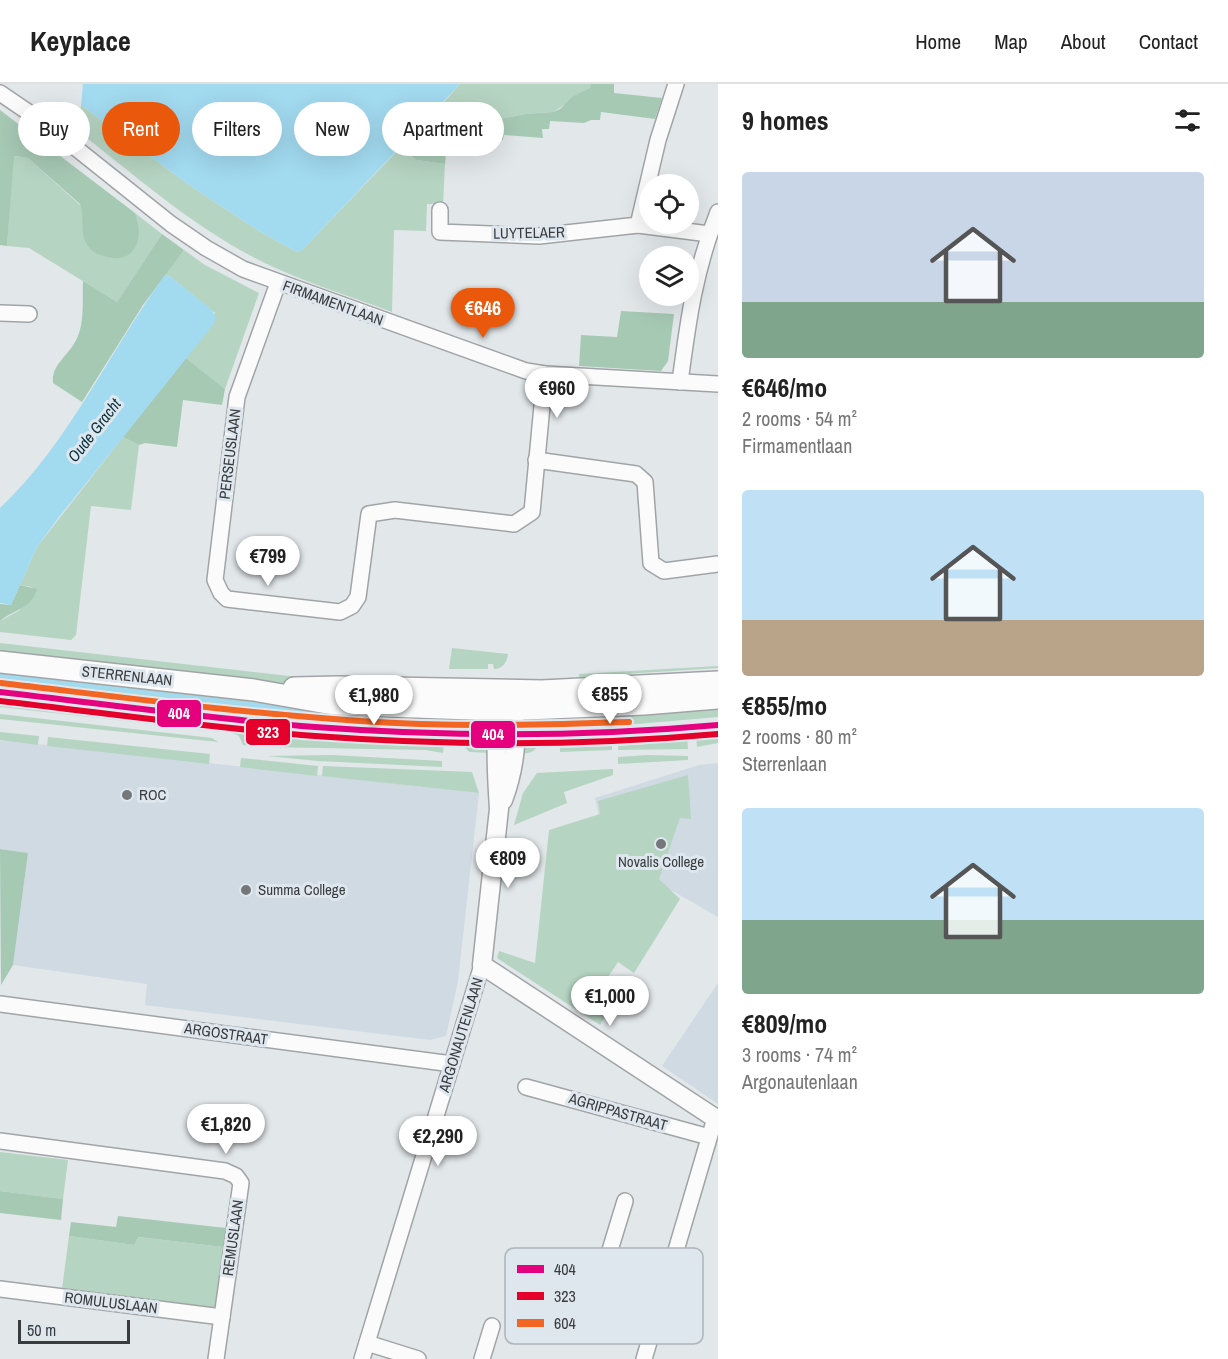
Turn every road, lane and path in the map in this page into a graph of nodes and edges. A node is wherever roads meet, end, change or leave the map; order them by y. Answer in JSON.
{"nodes":[{"id":1,"x":676,"y":84,"type":"edge"},
{"id":2,"x":0,"y":93,"type":"edge"},
{"id":3,"x":650,"y":174,"type":"edge"},
{"id":4,"x":441,"y":210,"type":"dead end"},
{"id":5,"x":718,"y":212,"type":"edge"},
{"id":6,"x":639,"y":225,"type":"edge"},
{"id":7,"x":699,"y":233,"type":"edge"},
{"id":8,"x":709,"y":234,"type":"junction"},
{"id":9,"x":278,"y":283,"type":"junction"},
{"id":10,"x":0,"y":313,"type":"edge"},
{"id":11,"x":29,"y":314,"type":"dead end"},
{"id":12,"x":545,"y":374,"type":"junction"},
{"id":13,"x":680,"y":382,"type":"junction"},
{"id":14,"x":718,"y":384,"type":"edge"},
{"id":15,"x":536,"y":460,"type":"junction"},
{"id":16,"x":718,"y":564,"type":"edge"},
{"id":17,"x":0,"y":662,"type":"edge"},
{"id":18,"x":718,"y":682,"type":"edge"},
{"id":19,"x":718,"y":698,"type":"edge"},
{"id":20,"x":506,"y":704,"type":"junction"},
{"id":21,"x":482,"y":965,"type":"junction"},
{"id":22,"x":0,"y":1004,"type":"edge"},
{"id":23,"x":452,"y":1064,"type":"junction"},
{"id":24,"x":526,"y":1086,"type":"dead end"},
{"id":25,"x":716,"y":1119,"type":"edge"},
{"id":26,"x":709,"y":1137,"type":"junction"},
{"id":27,"x":0,"y":1141,"type":"edge"},
{"id":28,"x":625,"y":1201,"type":"dead end"},
{"id":29,"x":611,"y":1248,"type":"edge"},
{"id":30,"x":676,"y":1248,"type":"edge"},
{"id":31,"x":0,"y":1289,"type":"edge"},
{"id":32,"x":222,"y":1317,"type":"junction"},
{"id":33,"x":492,"y":1326,"type":"dead end"},
{"id":34,"x":367,"y":1343,"type":"junction"},
{"id":35,"x":648,"y":1344,"type":"edge"},
{"id":36,"x":216,"y":1359,"type":"edge"},
{"id":37,"x":362,"y":1359,"type":"edge"},
{"id":38,"x":418,"y":1359,"type":"edge"},
{"id":39,"x":482,"y":1359,"type":"edge"},
{"id":40,"x":644,"y":1359,"type":"edge"}],
"edges":[{"from":1,"to":3,"type":"street"},
{"from":2,"to":9,"type":"street","name":"FIRMAMENTLAAN"},
{"from":4,"to":6,"type":"street","name":"LUYTELAER"},
{"from":5,"to":8,"type":"street"},
{"from":7,"to":8,"type":"street","name":"LUYTELAER"},
{"from":8,"to":13,"type":"street"},
{"from":9,"to":12,"type":"street","name":"FIRMAMENTLAAN"},
{"from":9,"to":15,"type":"street","name":"PERSEUSLAAN"},
{"from":10,"to":11,"type":"street"},
{"from":12,"to":13,"type":"street","name":"FIRMAMENTLAAN"},
{"from":12,"to":15,"type":"street"},
{"from":13,"to":14,"type":"street","name":"FIRMAMENTLAAN"},
{"from":15,"to":16,"type":"street"},
{"from":17,"to":20,"type":"main road","name":"STERRENLAAN"},
{"from":18,"to":20,"type":"main road","name":"STERRENLAAN"},
{"from":19,"to":20,"type":"main road","name":"STERRENLAAN"},
{"from":20,"to":21,"type":"street","name":"ARGONAUTENLAAN"},
{"from":21,"to":23,"type":"street","name":"ARGONAUTENLAAN"},
{"from":21,"to":25,"type":"street"},
{"from":22,"to":23,"type":"street","name":"ARGOSTRAAT"},
{"from":23,"to":34,"type":"street","name":"ARGONAUTENLAAN"},
{"from":24,"to":26,"type":"street","name":"AGRIPPASTRAAT"},
{"from":25,"to":26,"type":"street"},
{"from":26,"to":30,"type":"street"},
{"from":27,"to":32,"type":"street","name":"REMUSLAAN"},
{"from":28,"to":29,"type":"street"},
{"from":31,"to":32,"type":"street","name":"ROMULUSLAAN"},
{"from":32,"to":36,"type":"street","name":"REMUSLAAN"},
{"from":33,"to":39,"type":"street"},
{"from":34,"to":37,"type":"street","name":"ARGONAUTENLAAN"},
{"from":34,"to":38,"type":"street"},
{"from":35,"to":40,"type":"street"}]}
